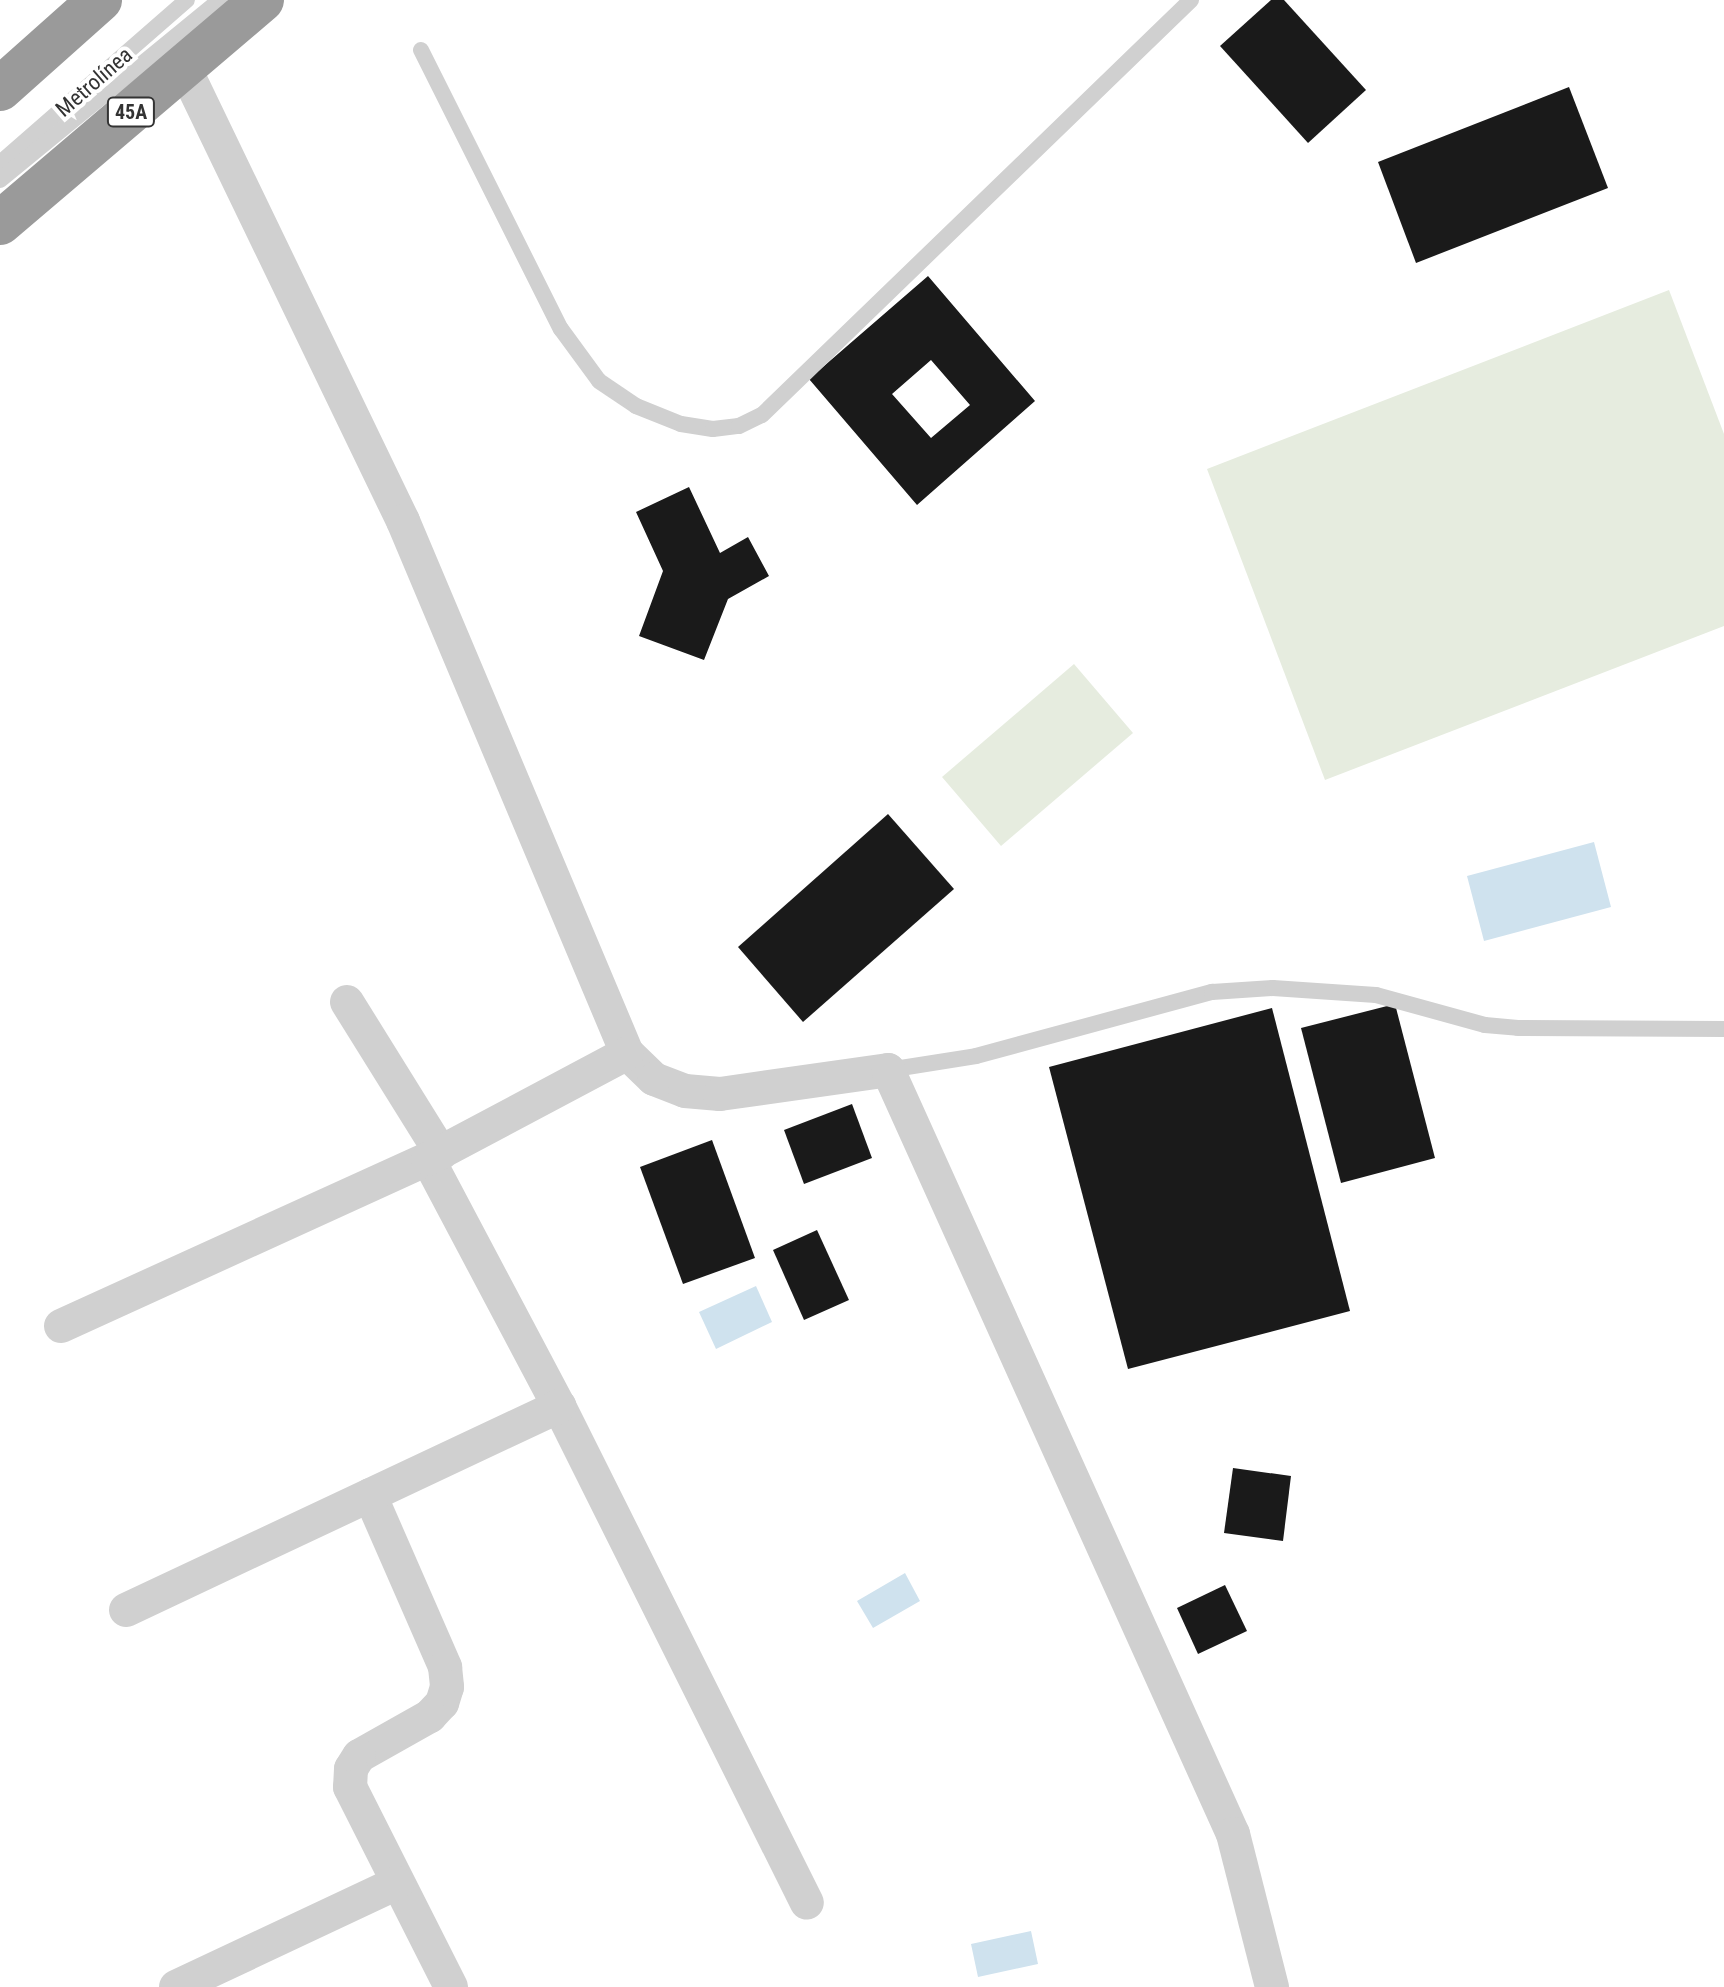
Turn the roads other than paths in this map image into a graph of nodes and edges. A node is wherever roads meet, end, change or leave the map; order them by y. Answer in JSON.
{"nodes":[{"id":1,"x":100,"y":0,"type":"edge"},
{"id":2,"x":187,"y":0,"type":"edge"},
{"id":3,"x":220,"y":0,"type":"edge"},
{"id":4,"x":262,"y":0,"type":"edge"},
{"id":5,"x":1191,"y":0,"type":"edge"},
{"id":6,"x":421,"y":50,"type":"dead end"},
{"id":7,"x":184,"y":67,"type":"junction"},
{"id":8,"x":0,"y":89,"type":"edge"},
{"id":9,"x":0,"y":163,"type":"edge"},
{"id":10,"x":0,"y":180,"type":"edge"},
{"id":11,"x":0,"y":223,"type":"edge"},
{"id":12,"x":347,"y":1002,"type":"dead end"},
{"id":13,"x":1724,"y":1029,"type":"edge"},
{"id":14,"x":627,"y":1053,"type":"junction"},
{"id":15,"x":888,"y":1070,"type":"junction"},
{"id":16,"x":434,"y":1156,"type":"junction"},
{"id":17,"x":61,"y":1326,"type":"dead end"},
{"id":18,"x":559,"y":1406,"type":"junction"},
{"id":19,"x":370,"y":1495,"type":"junction"},
{"id":20,"x":126,"y":1610,"type":"dead end"},
{"id":21,"x":397,"y":1883,"type":"junction"},
{"id":22,"x":807,"y":1903,"type":"dead end"},
{"id":23,"x":176,"y":1987,"type":"edge"},
{"id":24,"x":451,"y":1987,"type":"edge"},
{"id":25,"x":1272,"y":1987,"type":"edge"}],
"edges":[{"from":1,"to":8,"type":"highway"},
{"from":2,"to":9,"type":"lane","name":"Metrolínea"},
{"from":3,"to":10,"type":"lane","name":"Metrolínea"},
{"from":4,"to":7,"type":"highway","number":"45A"},
{"from":5,"to":6,"type":"lane"},
{"from":7,"to":11,"type":"highway","number":"45A"},
{"from":7,"to":14,"type":"street"},
{"from":12,"to":16,"type":"street"},
{"from":13,"to":15,"type":"lane"},
{"from":14,"to":15,"type":"street"},
{"from":14,"to":16,"type":"street"},
{"from":15,"to":25,"type":"street"},
{"from":16,"to":17,"type":"street"},
{"from":16,"to":18,"type":"street"},
{"from":18,"to":19,"type":"street"},
{"from":18,"to":22,"type":"street"},
{"from":19,"to":20,"type":"street"},
{"from":19,"to":21,"type":"street"},
{"from":21,"to":23,"type":"street"},
{"from":21,"to":24,"type":"street"}]}
